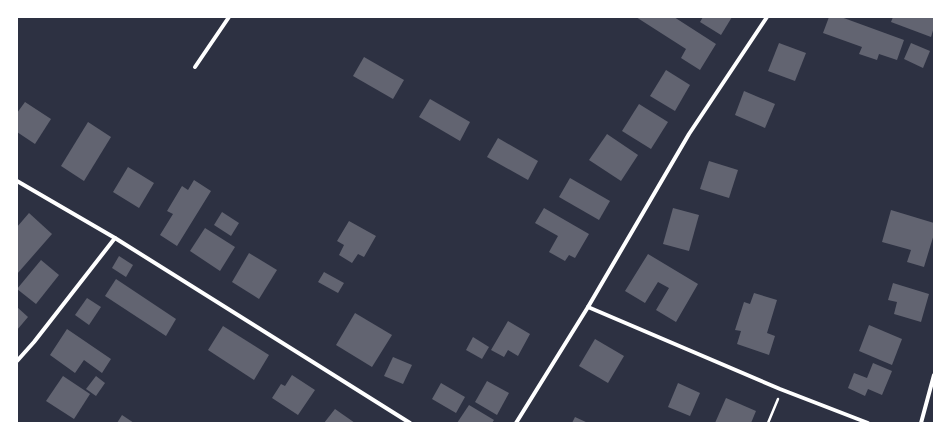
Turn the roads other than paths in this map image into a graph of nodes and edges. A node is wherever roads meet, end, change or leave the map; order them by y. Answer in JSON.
{"nodes":[{"id":1,"x":229,"y":17,"type":"edge"},
{"id":2,"x":767,"y":17,"type":"edge"},
{"id":3,"x":195,"y":67,"type":"dead end"},
{"id":4,"x":17,"y":181,"type":"edge"},
{"id":5,"x":115,"y":238,"type":"junction"},
{"id":6,"x":588,"y":307,"type":"junction"},
{"id":7,"x":17,"y":361,"type":"edge"},
{"id":8,"x":934,"y":375,"type":"edge"},
{"id":9,"x":410,"y":423,"type":"edge"},
{"id":10,"x":516,"y":423,"type":"edge"},
{"id":11,"x":868,"y":423,"type":"edge"},
{"id":12,"x":921,"y":423,"type":"edge"}],
"edges":[{"from":1,"to":3,"type":"street"},
{"from":2,"to":6,"type":"street"},
{"from":4,"to":5,"type":"street"},
{"from":5,"to":7,"type":"street"},
{"from":5,"to":9,"type":"street"},
{"from":6,"to":10,"type":"street"},
{"from":6,"to":11,"type":"street"},
{"from":8,"to":12,"type":"street"}]}
